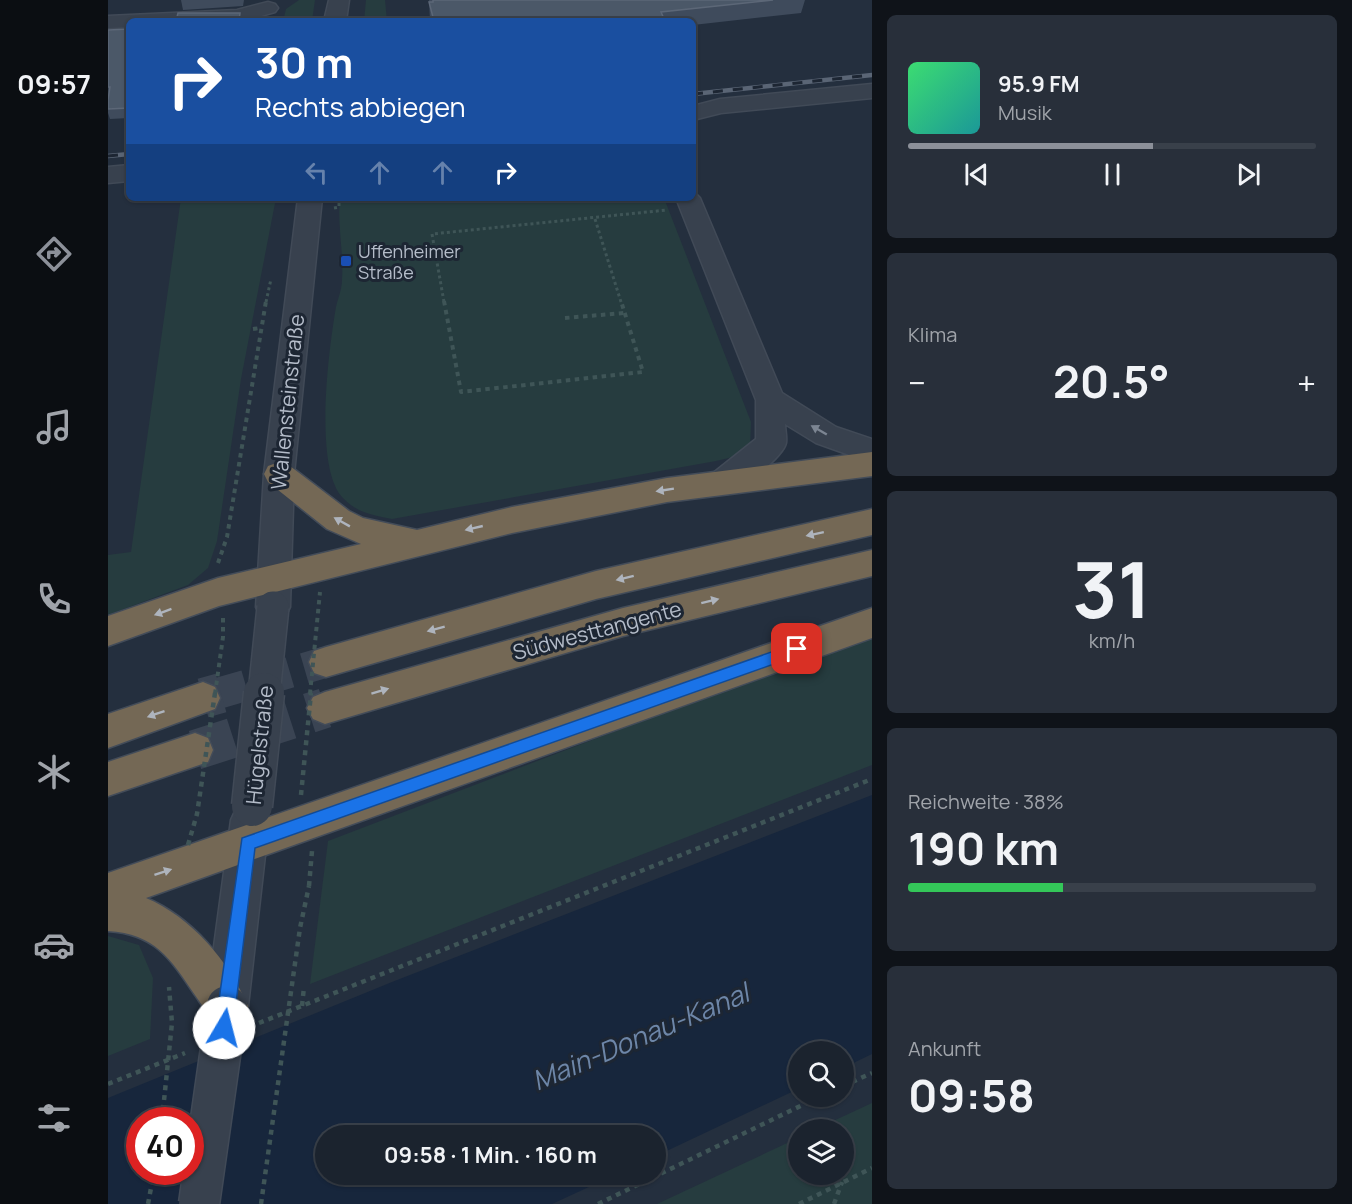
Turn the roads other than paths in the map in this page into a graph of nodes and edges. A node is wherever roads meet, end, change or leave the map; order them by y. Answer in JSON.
{"nodes":[{"id":1,"x":339,"y":0,"type":"edge"},
{"id":2,"x":239,"y":8,"type":"edge"},
{"id":3,"x":268,"y":8,"type":"dead end"},
{"id":4,"x":207,"y":18,"type":"edge"},
{"id":5,"x":336,"y":18,"type":"edge"},
{"id":6,"x":126,"y":21,"type":"edge"},
{"id":7,"x":108,"y":22,"type":"edge"},
{"id":8,"x":872,"y":91,"type":"edge"},
{"id":9,"x":696,"y":112,"type":"edge"},
{"id":10,"x":126,"y":173,"type":"edge"},
{"id":11,"x":108,"y":176,"type":"edge"},
{"id":12,"x":310,"y":201,"type":"edge"},
{"id":13,"x":690,"y":203,"type":"edge"},
{"id":14,"x":770,"y":400,"type":"junction"},
{"id":15,"x":872,"y":451,"type":"edge"},
{"id":16,"x":872,"y":464,"type":"edge"},
{"id":17,"x":279,"y":474,"type":"junction"},
{"id":18,"x":723,"y":483,"type":"junction"},
{"id":19,"x":872,"y":522,"type":"edge"},
{"id":20,"x":418,"y":541,"type":"junction"},
{"id":21,"x":872,"y":563,"type":"edge"},
{"id":22,"x":274,"y":592,"type":"junction"},
{"id":23,"x":872,"y":623,"type":"edge"},
{"id":24,"x":108,"y":631,"type":"edge"},
{"id":25,"x":326,"y":662,"type":"tunnel mouth"},
{"id":26,"x":203,"y":698,"type":"tunnel mouth"},
{"id":27,"x":324,"y":708,"type":"tunnel mouth"},
{"id":28,"x":108,"y":730,"type":"edge"},
{"id":29,"x":195,"y":750,"type":"tunnel mouth"},
{"id":30,"x":108,"y":779,"type":"edge"},
{"id":31,"x":250,"y":825,"type":"junction"},
{"id":32,"x":108,"y":892,"type":"edge"},
{"id":33,"x":108,"y":911,"type":"edge"},
{"id":34,"x":238,"y":1017,"type":"junction"},
{"id":35,"x":199,"y":1204,"type":"edge"}],
"edges":[{"from":1,"to":5,"type":"street"},
{"from":2,"to":3,"type":"street"},
{"from":2,"to":4,"type":"street"},
{"from":6,"to":7,"type":"street"},
{"from":8,"to":9,"type":"street"},
{"from":10,"to":11,"type":"street"},
{"from":12,"to":17,"type":"street","name":"Wallensteinstraße"},
{"from":13,"to":14,"type":"street"},
{"from":15,"to":14,"type":"street","one_way":true},
{"from":14,"to":18,"type":"street"},
{"from":16,"to":18,"type":"highway"},
{"from":20,"to":17,"type":"highway","one_way":true},
{"from":17,"to":22,"type":"street","name":"Wallensteinstraße"},
{"from":18,"to":20,"type":"highway","one_way":true},
{"from":19,"to":25,"type":"highway","name":"Südwesttangente","one_way":true},
{"from":20,"to":22,"type":"highway"},
{"from":27,"to":21,"type":"highway","name":"Südwesttangente","one_way":true},
{"from":22,"to":24,"type":"highway","one_way":true},
{"from":22,"to":31,"type":"street","name":"Hügelstraße","bridge":true},
{"from":23,"to":31,"type":"highway"},
{"from":26,"to":28,"type":"highway","one_way":true},
{"from":29,"to":30,"type":"highway"},
{"from":32,"to":31,"type":"highway","one_way":true},
{"from":31,"to":34,"type":"street","name":"Hügelstraße"},
{"from":33,"to":34,"type":"highway"},
{"from":34,"to":35,"type":"street","name":"Hügelstraße","bridge":true}]}
